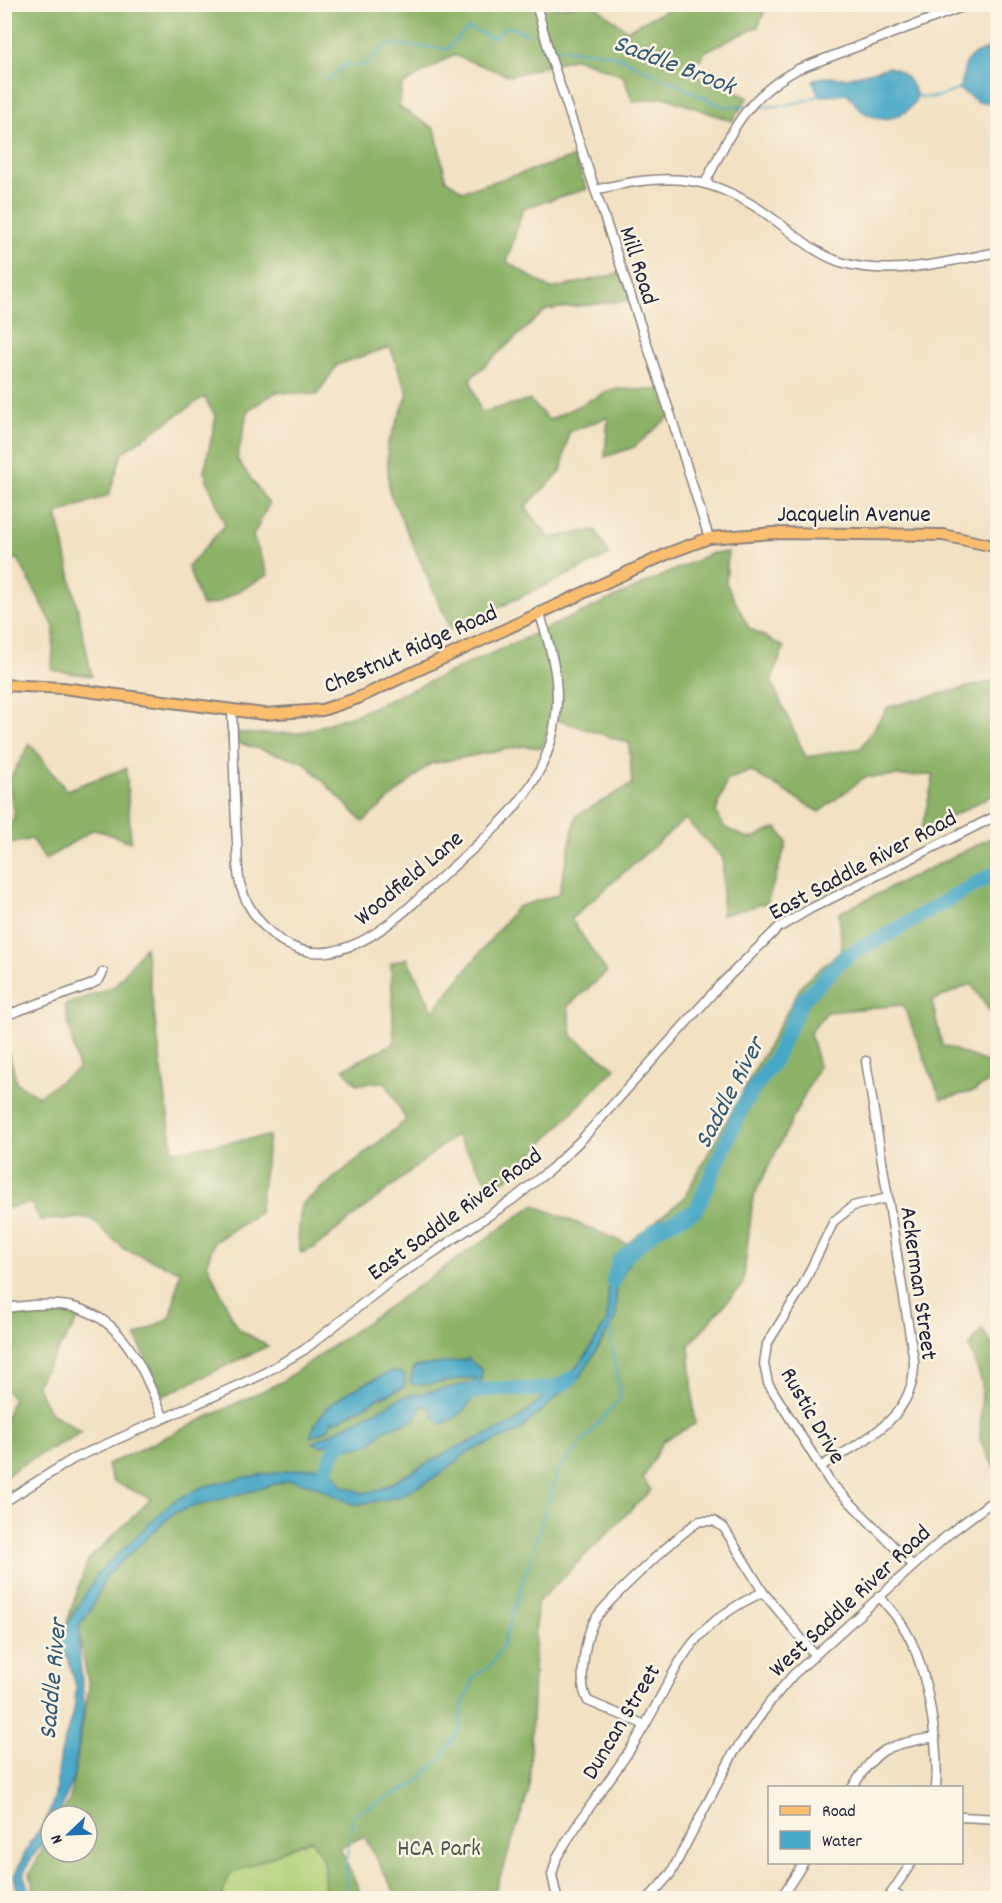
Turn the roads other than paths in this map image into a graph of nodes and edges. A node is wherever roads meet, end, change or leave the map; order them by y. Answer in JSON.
{"nodes":[{"id":1,"x":536,"y":4,"type":"edge"},
{"id":2,"x":970,"y":4,"type":"edge"},
{"id":3,"x":705,"y":183,"type":"junction"},
{"id":4,"x":595,"y":190,"type":"junction"},
{"id":5,"x":998,"y":252,"type":"edge"},
{"id":6,"x":709,"y":538,"type":"junction"},
{"id":7,"x":998,"y":547,"type":"edge"},
{"id":8,"x":539,"y":612,"type":"junction"},
{"id":9,"x":4,"y":685,"type":"edge"},
{"id":10,"x":232,"y":710,"type":"junction"},
{"id":11,"x":998,"y":815,"type":"edge"},
{"id":12,"x":103,"y":972,"type":"dead end"},
{"id":13,"x":4,"y":1016,"type":"edge"},
{"id":14,"x":866,"y":1061,"type":"dead end"},
{"id":15,"x":888,"y":1198,"type":"junction"},
{"id":16,"x":4,"y":1308,"type":"edge"},
{"id":17,"x":164,"y":1418,"type":"junction"},
{"id":18,"x":819,"y":1467,"type":"junction"},
{"id":19,"x":998,"y":1497,"type":"edge"},
{"id":20,"x":4,"y":1503,"type":"edge"},
{"id":21,"x":913,"y":1566,"type":"junction"},
{"id":22,"x":763,"y":1592,"type":"junction"},
{"id":23,"x":879,"y":1596,"type":"junction"},
{"id":24,"x":814,"y":1654,"type":"junction"},
{"id":25,"x":645,"y":1725,"type":"junction"},
{"id":26,"x":935,"y":1737,"type":"junction"},
{"id":27,"x":853,"y":1786,"type":"edge"},
{"id":28,"x":936,"y":1786,"type":"edge"},
{"id":29,"x":963,"y":1817,"type":"edge"},
{"id":30,"x":998,"y":1819,"type":"edge"},
{"id":31,"x":803,"y":1864,"type":"edge"},
{"id":32,"x":911,"y":1864,"type":"edge"},
{"id":33,"x":890,"y":1896,"type":"edge"},
{"id":34,"x":557,"y":1899,"type":"edge"},
{"id":35,"x":649,"y":1899,"type":"edge"},
{"id":36,"x":781,"y":1899,"type":"edge"},
{"id":37,"x":902,"y":1899,"type":"edge"}],
"edges":[{"from":1,"to":4,"type":"street","name":"Mill Road"},
{"from":2,"to":3,"type":"street"},
{"from":3,"to":4,"type":"street"},
{"from":3,"to":5,"type":"street"},
{"from":4,"to":6,"type":"street","name":"Mill Road"},
{"from":6,"to":7,"type":"main road","name":"Jacquelin Avenue"},
{"from":6,"to":8,"type":"main road","name":"Chestnut Ridge Road"},
{"from":8,"to":10,"type":"main road","name":"Chestnut Ridge Road"},
{"from":8,"to":10,"type":"street","name":"Woodfield Lane"},
{"from":9,"to":10,"type":"main road","name":"Chestnut Ridge Road"},
{"from":11,"to":17,"type":"street","name":"East Saddle River Road"},
{"from":12,"to":13,"type":"street"},
{"from":14,"to":15,"type":"street","name":"Ackerman Street"},
{"from":15,"to":18,"type":"street","name":"Ackerman Street"},
{"from":15,"to":18,"type":"street","name":"Rustic Drive"},
{"from":16,"to":17,"type":"street"},
{"from":17,"to":20,"type":"street","name":"East Saddle River Road"},
{"from":18,"to":21,"type":"street","name":"Rustic Drive"},
{"from":19,"to":21,"type":"street","name":"West Saddle River Road"},
{"from":21,"to":23,"type":"street","name":"West Saddle River Road"},
{"from":22,"to":24,"type":"street"},
{"from":22,"to":25,"type":"street","name":"Duncan Street"},
{"from":22,"to":25,"type":"street"},
{"from":23,"to":24,"type":"street","name":"West Saddle River Road"},
{"from":23,"to":26,"type":"street"},
{"from":24,"to":35,"type":"street","name":"West Saddle River Road"},
{"from":25,"to":34,"type":"street","name":"Duncan Street"},
{"from":26,"to":27,"type":"street"},
{"from":26,"to":28,"type":"street"},
{"from":29,"to":30,"type":"street"},
{"from":31,"to":36,"type":"street"},
{"from":32,"to":33,"type":"street"},
{"from":33,"to":37,"type":"street"}]}
